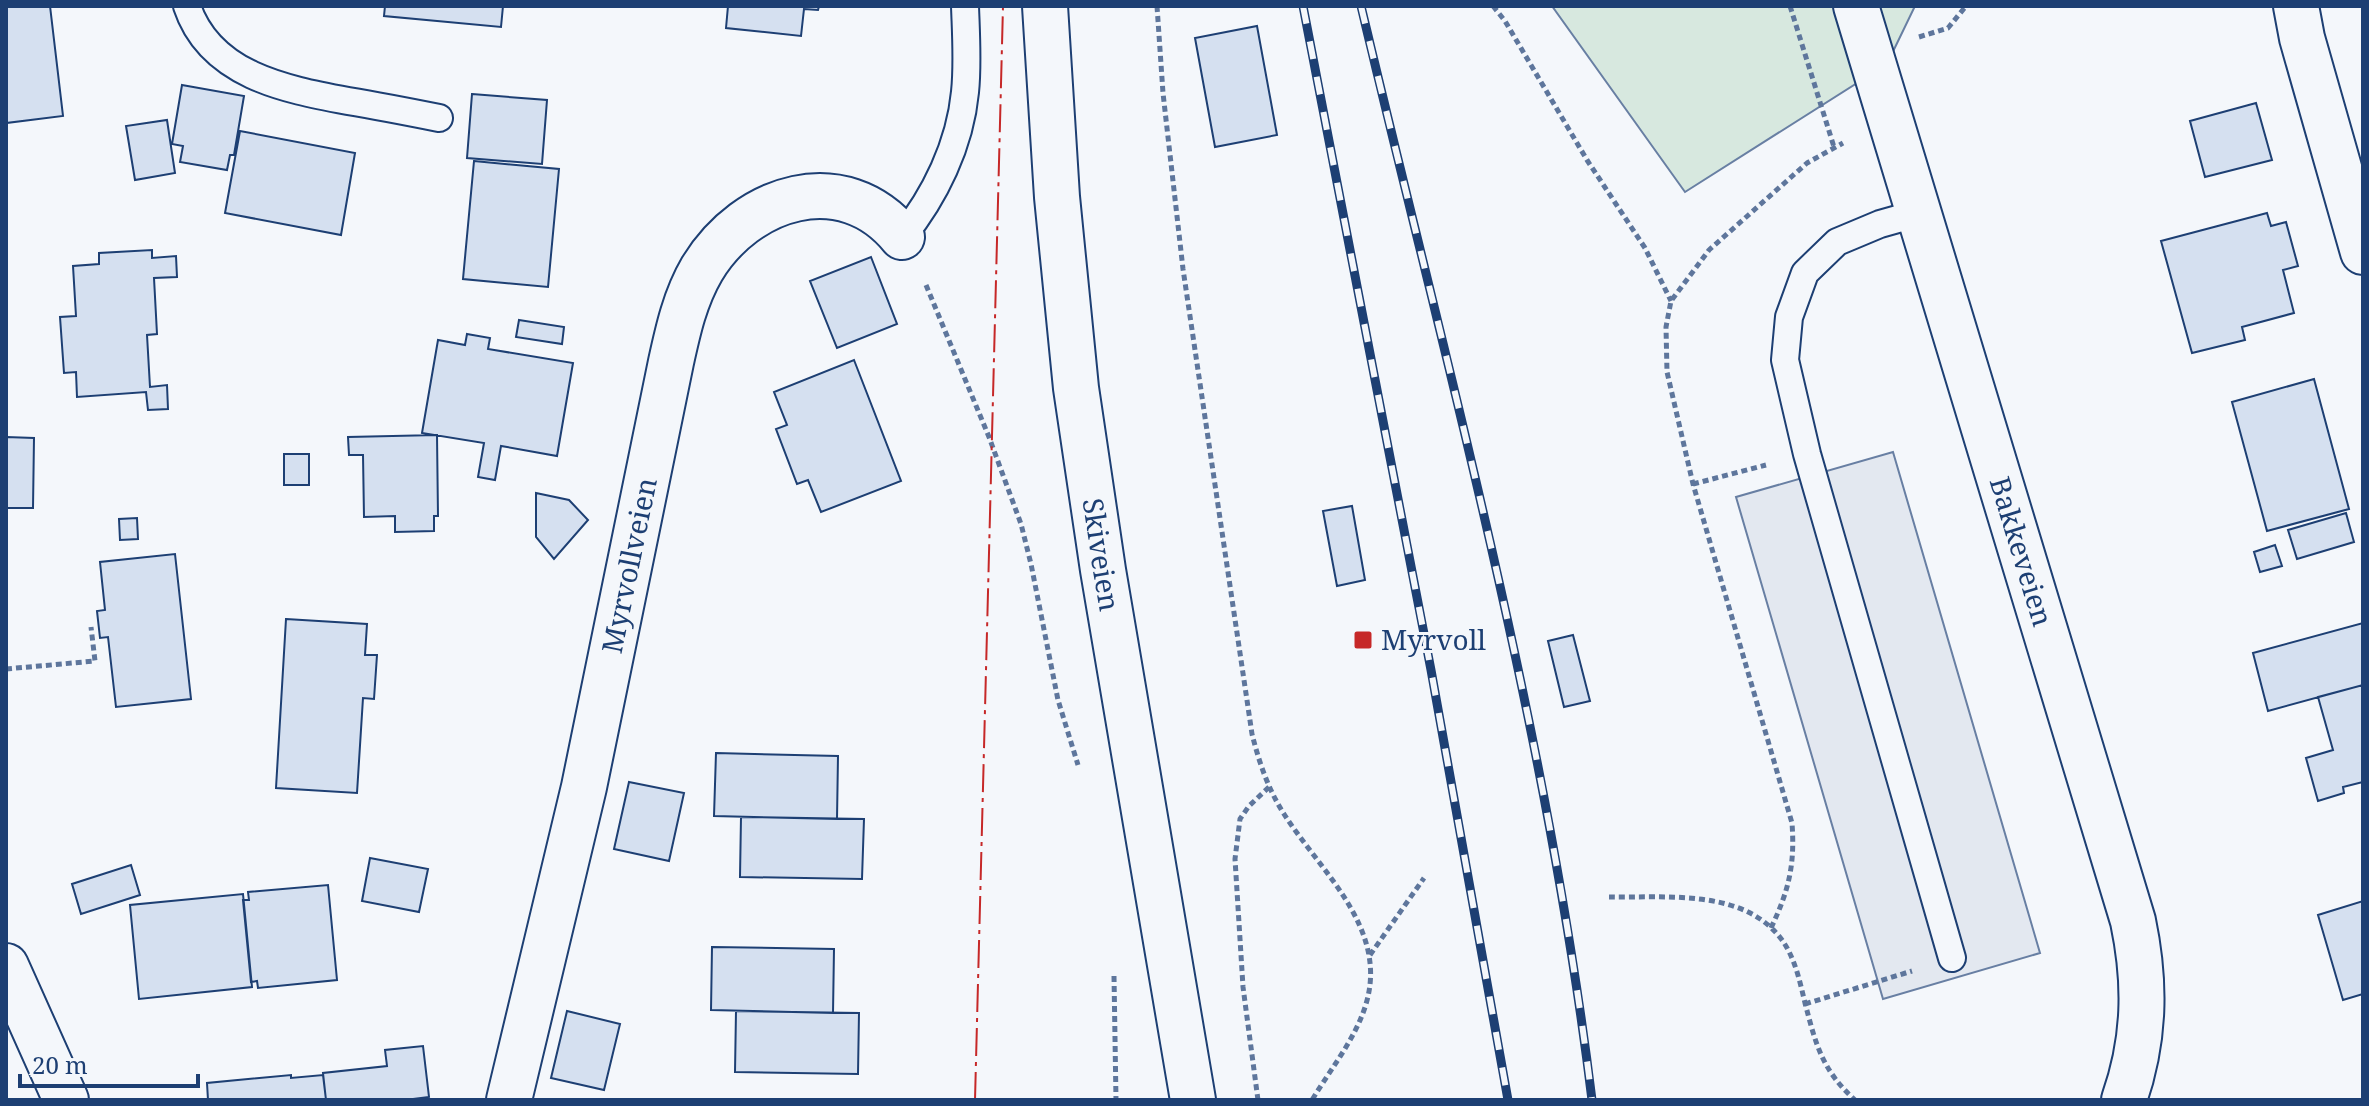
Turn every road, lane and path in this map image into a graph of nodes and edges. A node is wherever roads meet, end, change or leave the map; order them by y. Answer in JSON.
{"nodes":[{"id":1,"x":187,"y":6,"type":"edge"},
{"id":2,"x":965,"y":6,"type":"edge"},
{"id":3,"x":1045,"y":6,"type":"edge"},
{"id":4,"x":1157,"y":6,"type":"edge"},
{"id":5,"x":1493,"y":6,"type":"edge"},
{"id":6,"x":1790,"y":6,"type":"edge"},
{"id":7,"x":1856,"y":6,"type":"edge"},
{"id":8,"x":2296,"y":6,"type":"edge"},
{"id":9,"x":439,"y":118,"type":"dead end"},
{"id":10,"x":1892,"y":123,"type":"junction"},
{"id":11,"x":1834,"y":147,"type":"junction"},
{"id":12,"x":1919,"y":213,"type":"junction"},
{"id":13,"x":902,"y":237,"type":"junction"},
{"id":14,"x":2363,"y":252,"type":"edge"},
{"id":15,"x":1671,"y":301,"type":"junction"},
{"id":16,"x":1807,"y":454,"type":"junction"},
{"id":17,"x":1693,"y":484,"type":"junction"},
{"id":18,"x":91,"y":627,"type":"dead end"},
{"id":19,"x":6,"y":669,"type":"edge"},
{"id":20,"x":1081,"y":774,"type":"dead end"},
{"id":21,"x":1269,"y":787,"type":"junction"},
{"id":22,"x":1424,"y":878,"type":"dead end"},
{"id":23,"x":1609,"y":897,"type":"dead end"},
{"id":24,"x":1771,"y":928,"type":"junction"},
{"id":25,"x":1370,"y":956,"type":"junction"},
{"id":26,"x":1952,"y":958,"type":"joint"},
{"id":27,"x":6,"y":966,"type":"edge"},
{"id":28,"x":1114,"y":972,"type":"dead end"},
{"id":29,"x":1805,"y":1004,"type":"junction"},
{"id":30,"x":66,"y":1100,"type":"edge"},
{"id":31,"x":509,"y":1100,"type":"edge"},
{"id":32,"x":1116,"y":1100,"type":"edge"},
{"id":33,"x":1193,"y":1100,"type":"edge"},
{"id":34,"x":1258,"y":1100,"type":"edge"},
{"id":35,"x":1312,"y":1100,"type":"edge"},
{"id":36,"x":1855,"y":1100,"type":"edge"},
{"id":37,"x":2124,"y":1100,"type":"edge"}],
"edges":[{"from":1,"to":9,"type":"lane"},
{"from":2,"to":13,"type":"lane"},
{"from":3,"to":33,"type":"street","name":"Skiveien"},
{"from":4,"to":21,"type":"path"},
{"from":5,"to":15,"type":"path"},
{"from":6,"to":11,"type":"path"},
{"from":7,"to":10,"type":"street","name":"Bakkeveien"},
{"from":8,"to":14,"type":"street"},
{"from":10,"to":11,"type":"path"},
{"from":10,"to":12,"type":"street","name":"Bakkeveien"},
{"from":11,"to":15,"type":"path"},
{"from":12,"to":16,"type":"lane"},
{"from":12,"to":37,"type":"street","name":"Bakkeveien"},
{"from":13,"to":20,"type":"path"},
{"from":13,"to":31,"type":"street","name":"Myrvollveien"},
{"from":15,"to":17,"type":"path"},
{"from":16,"to":17,"type":"path"},
{"from":16,"to":26,"type":"lane"},
{"from":17,"to":24,"type":"path"},
{"from":18,"to":19,"type":"path"},
{"from":21,"to":25,"type":"path"},
{"from":21,"to":34,"type":"path"},
{"from":22,"to":25,"type":"path"},
{"from":23,"to":24,"type":"path"},
{"from":24,"to":29,"type":"path"},
{"from":25,"to":35,"type":"path"},
{"from":26,"to":29,"type":"path"},
{"from":27,"to":30,"type":"street"},
{"from":28,"to":32,"type":"path"},
{"from":29,"to":36,"type":"path"}]}
